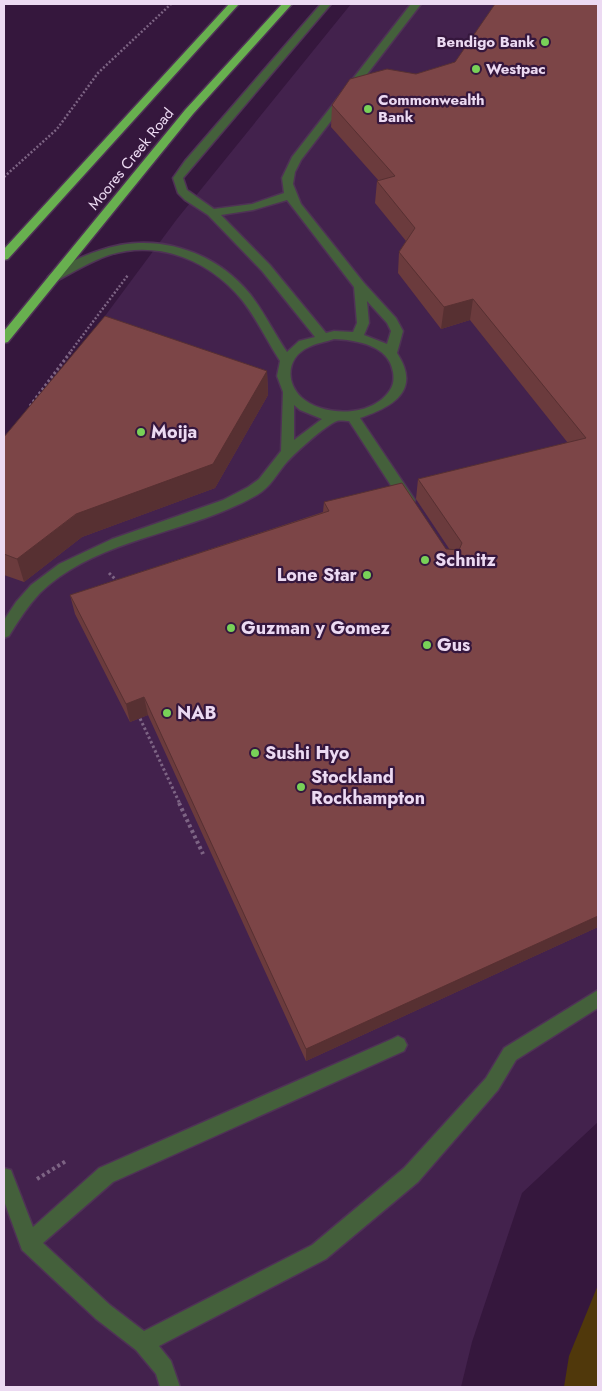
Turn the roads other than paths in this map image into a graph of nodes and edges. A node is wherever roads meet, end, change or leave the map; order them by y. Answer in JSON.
{"nodes":[{"id":1,"x":234,"y":4,"type":"edge"},
{"id":2,"x":287,"y":4,"type":"edge"},
{"id":3,"x":326,"y":4,"type":"edge"},
{"id":4,"x":416,"y":4,"type":"edge"},
{"id":5,"x":290,"y":195,"type":"junction"},
{"id":6,"x":212,"y":213,"type":"junction"},
{"id":7,"x":4,"y":256,"type":"edge"},
{"id":8,"x":54,"y":277,"type":"junction"},
{"id":9,"x":360,"y":286,"type":"junction"},
{"id":10,"x":357,"y":336,"type":"junction"},
{"id":11,"x":322,"y":337,"type":"junction"},
{"id":12,"x":4,"y":339,"type":"edge"},
{"id":13,"x":391,"y":354,"type":"junction"},
{"id":14,"x":286,"y":361,"type":"junction"},
{"id":15,"x":288,"y":394,"type":"junction"},
{"id":16,"x":352,"y":416,"type":"junction"},
{"id":17,"x":334,"y":417,"type":"junction"},
{"id":18,"x":288,"y":452,"type":"junction"},
{"id":19,"x":417,"y":515,"type":"edge"},
{"id":20,"x":4,"y":632,"type":"edge"},
{"id":21,"x":598,"y":998,"type":"edge"},
{"id":22,"x":398,"y":1045,"type":"dead end"},
{"id":23,"x":4,"y":1177,"type":"edge"},
{"id":24,"x":29,"y":1243,"type":"junction"},
{"id":25,"x":143,"y":1343,"type":"junction"},
{"id":26,"x":170,"y":1387,"type":"edge"}],
"edges":[{"from":1,"to":7,"type":"highway","name":"Moores Creek Road"},
{"from":2,"to":8,"type":"highway","name":"Moores Creek Road"},
{"from":3,"to":6,"type":"lane"},
{"from":4,"to":5,"type":"lane"},
{"from":5,"to":6,"type":"lane"},
{"from":5,"to":9,"type":"lane"},
{"from":6,"to":11,"type":"lane"},
{"from":8,"to":12,"type":"highway","name":"Moores Creek Road"},
{"from":8,"to":14,"type":"lane"},
{"from":9,"to":10,"type":"lane"},
{"from":9,"to":13,"type":"lane"},
{"from":10,"to":11,"type":"lane"},
{"from":10,"to":13,"type":"lane"},
{"from":11,"to":14,"type":"lane"},
{"from":13,"to":16,"type":"lane"},
{"from":14,"to":15,"type":"lane"},
{"from":15,"to":17,"type":"lane"},
{"from":15,"to":18,"type":"lane"},
{"from":16,"to":17,"type":"lane"},
{"from":16,"to":19,"type":"lane"},
{"from":17,"to":18,"type":"lane"},
{"from":18,"to":20,"type":"lane"},
{"from":21,"to":25,"type":"lane"},
{"from":22,"to":24,"type":"lane"},
{"from":23,"to":24,"type":"lane"},
{"from":24,"to":25,"type":"lane"},
{"from":25,"to":26,"type":"lane"}]}
